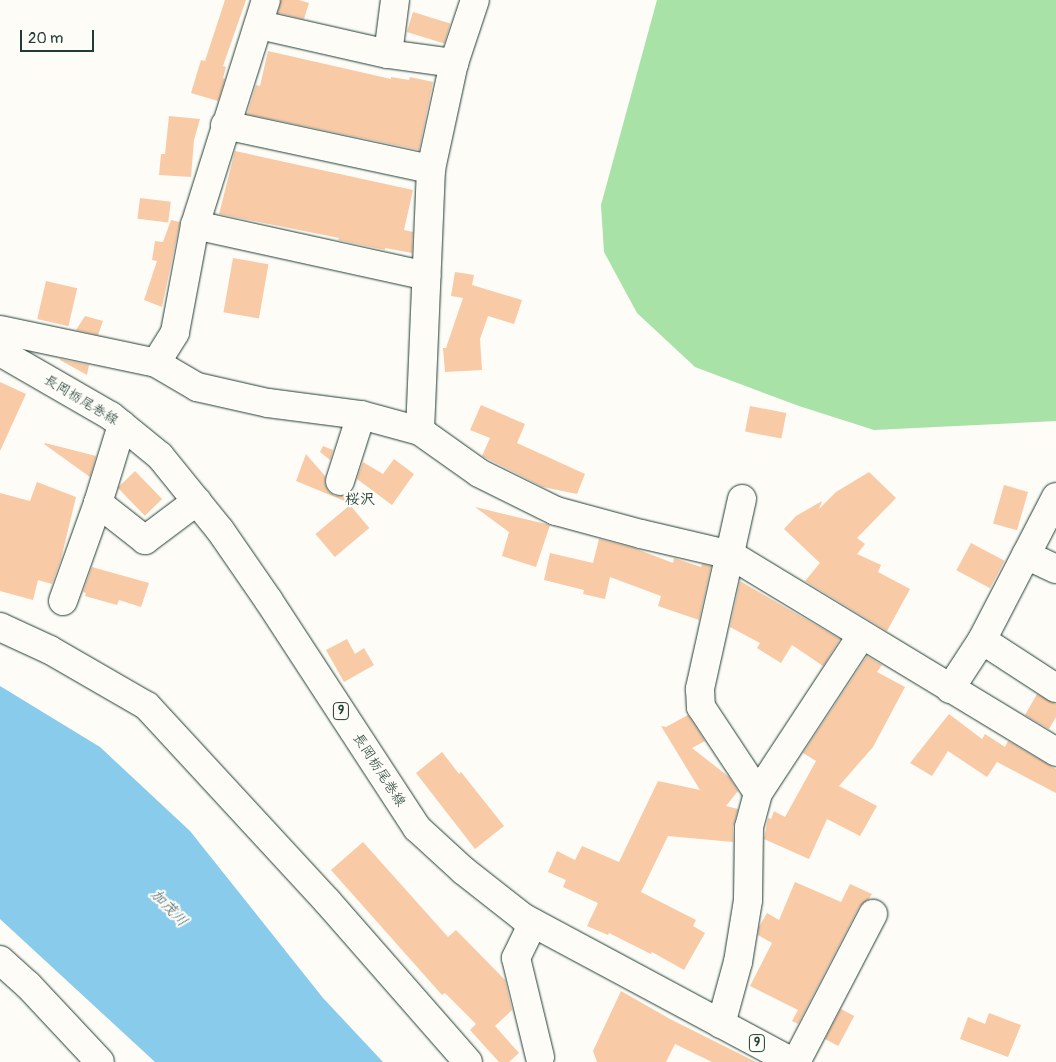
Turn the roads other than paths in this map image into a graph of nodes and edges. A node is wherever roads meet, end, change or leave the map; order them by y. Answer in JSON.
{"nodes":[{"id":1,"x":395,"y":0,"type":"edge"},
{"id":2,"x":476,"y":0,"type":"edge"},
{"id":3,"x":263,"y":12,"type":"edge"},
{"id":4,"x":388,"y":54,"type":"junction"},
{"id":5,"x":454,"y":63,"type":"junction"},
{"id":6,"x":225,"y":125,"type":"junction"},
{"id":7,"x":431,"y":168,"type":"junction"},
{"id":8,"x":195,"y":225,"type":"junction"},
{"id":9,"x":426,"y":276,"type":"junction"},
{"id":10,"x":0,"y":330,"type":"edge"},
{"id":11,"x":0,"y":352,"type":"edge"},
{"id":12,"x":156,"y":363,"type":"junction"},
{"id":13,"x":361,"y":415,"type":"junction"},
{"id":14,"x":122,"y":425,"type":"junction"},
{"id":15,"x":420,"y":431,"type":"junction"},
{"id":16,"x":340,"y":481,"type":"dead end"},
{"id":17,"x":1056,"y":497,"type":"edge"},
{"id":18,"x":742,"y":499,"type":"dead end"},
{"id":19,"x":196,"y":501,"type":"junction"},
{"id":20,"x":98,"y":503,"type":"junction"},
{"id":21,"x":731,"y":555,"type":"junction"},
{"id":22,"x":1026,"y":555,"type":"junction"},
{"id":23,"x":1056,"y":569,"type":"edge"},
{"id":24,"x":63,"y":601,"type":"dead end"},
{"id":25,"x":0,"y":627,"type":"edge"},
{"id":26,"x":861,"y":636,"type":"junction"},
{"id":27,"x":982,"y":640,"type":"junction"},
{"id":28,"x":1056,"y":688,"type":"edge"},
{"id":29,"x":950,"y":689,"type":"junction"},
{"id":30,"x":1056,"y":752,"type":"edge"},
{"id":31,"x":758,"y":793,"type":"junction"},
{"id":32,"x":872,"y":914,"type":"dead end"},
{"id":33,"x":533,"y":923,"type":"junction"},
{"id":34,"x":0,"y":960,"type":"edge"},
{"id":35,"x":722,"y":1024,"type":"junction"},
{"id":36,"x":540,"y":1056,"type":"dead end"},
{"id":37,"x":100,"y":1062,"type":"edge"},
{"id":38,"x":468,"y":1062,"type":"edge"},
{"id":39,"x":794,"y":1062,"type":"edge"}],
"edges":[{"from":1,"to":4,"type":"street"},
{"from":2,"to":5,"type":"street"},
{"from":3,"to":4,"type":"street"},
{"from":3,"to":6,"type":"street"},
{"from":4,"to":5,"type":"street"},
{"from":5,"to":7,"type":"street"},
{"from":6,"to":7,"type":"street"},
{"from":6,"to":8,"type":"street"},
{"from":7,"to":9,"type":"street"},
{"from":8,"to":9,"type":"street"},
{"from":8,"to":12,"type":"street"},
{"from":9,"to":15,"type":"street"},
{"from":10,"to":12,"type":"street"},
{"from":11,"to":14,"type":"street","name":"長岡栃尾巻線","number":"9"},
{"from":12,"to":13,"type":"street"},
{"from":13,"to":15,"type":"street"},
{"from":13,"to":16,"type":"street"},
{"from":14,"to":19,"type":"street","name":"長岡栃尾巻線","number":"9"},
{"from":14,"to":20,"type":"street"},
{"from":15,"to":21,"type":"street"},
{"from":17,"to":22,"type":"street"},
{"from":18,"to":21,"type":"street"},
{"from":19,"to":20,"type":"street"},
{"from":19,"to":33,"type":"street","name":"長岡栃尾巻線","number":"9"},
{"from":20,"to":24,"type":"street"},
{"from":21,"to":26,"type":"street"},
{"from":21,"to":31,"type":"street"},
{"from":22,"to":23,"type":"street"},
{"from":22,"to":27,"type":"street"},
{"from":25,"to":38,"type":"street"},
{"from":26,"to":29,"type":"street"},
{"from":26,"to":31,"type":"street"},
{"from":27,"to":28,"type":"street"},
{"from":27,"to":29,"type":"street"},
{"from":29,"to":30,"type":"street"},
{"from":31,"to":35,"type":"street"},
{"from":32,"to":39,"type":"street"},
{"from":33,"to":35,"type":"street","name":"長岡栃尾巻線","number":"9"},
{"from":33,"to":36,"type":"street"},
{"from":34,"to":37,"type":"street"},
{"from":35,"to":39,"type":"street","name":"長岡栃尾巻線","number":"9"}]}
